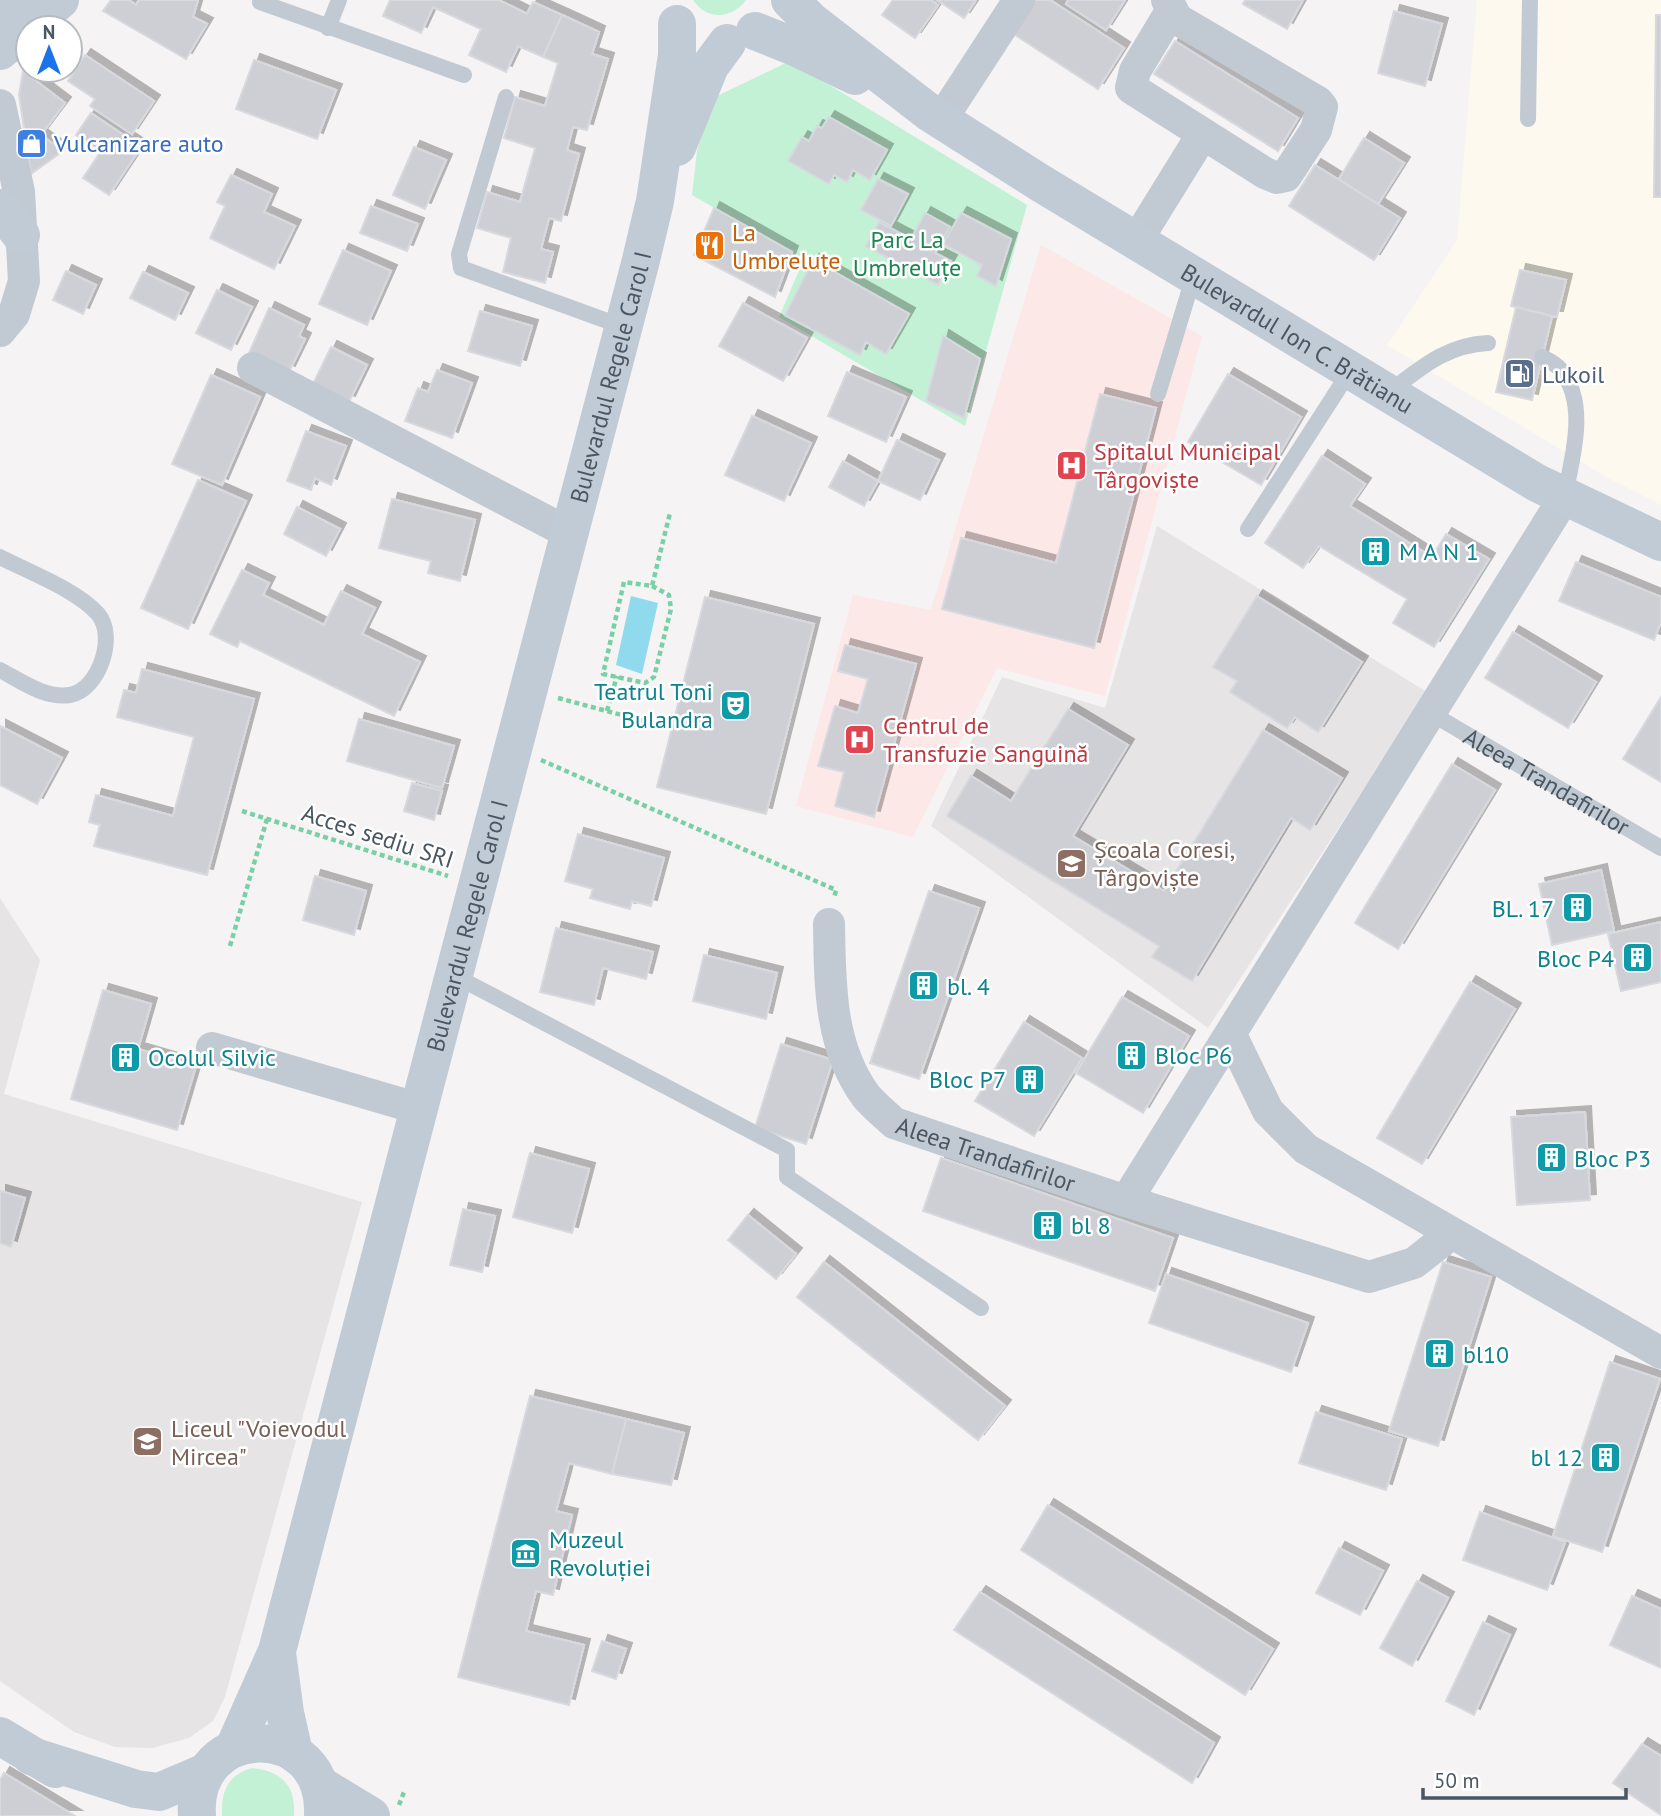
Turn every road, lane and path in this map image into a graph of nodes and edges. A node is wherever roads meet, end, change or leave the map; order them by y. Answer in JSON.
{"nodes":[{"id":1,"x":17,"y":0,"type":"edge"},
{"id":2,"x":60,"y":0,"type":"edge"},
{"id":3,"x":339,"y":0,"type":"edge"},
{"id":4,"x":776,"y":0,"type":"edge"},
{"id":5,"x":790,"y":0,"type":"edge"},
{"id":6,"x":1019,"y":0,"type":"edge"},
{"id":7,"x":1530,"y":0,"type":"edge"},
{"id":8,"x":261,"y":2,"type":"dead end"},
{"id":9,"x":1169,"y":6,"type":"edge"},
{"id":10,"x":670,"y":12,"type":"edge"},
{"id":11,"x":0,"y":16,"type":"edge"},
{"id":12,"x":328,"y":28,"type":"junction"},
{"id":13,"x":741,"y":37,"type":"junction"},
{"id":14,"x":0,"y":51,"type":"edge"},
{"id":15,"x":464,"y":75,"type":"dead end"},
{"id":16,"x":506,"y":97,"type":"dead end"},
{"id":17,"x":0,"y":105,"type":"edge"},
{"id":18,"x":935,"y":117,"type":"junction"},
{"id":19,"x":1528,"y":119,"type":"dead end"},
{"id":20,"x":1202,"y":135,"type":"junction"},
{"id":21,"x":655,"y":201,"type":"junction"},
{"id":22,"x":10,"y":221,"type":"edge"},
{"id":23,"x":1137,"y":240,"type":"junction"},
{"id":24,"x":1194,"y":275,"type":"junction"},
{"id":25,"x":624,"y":327,"type":"junction"},
{"id":26,"x":0,"y":331,"type":"edge"},
{"id":27,"x":1488,"y":343,"type":"dead end"},
{"id":28,"x":1542,"y":357,"type":"dead end"},
{"id":29,"x":253,"y":368,"type":"dead end"},
{"id":30,"x":1350,"y":371,"type":"junction"},
{"id":31,"x":1158,"y":394,"type":"dead end"},
{"id":32,"x":1388,"y":394,"type":"junction"},
{"id":33,"x":1564,"y":498,"type":"junction"},
{"id":34,"x":670,"y":513,"type":"dead end"},
{"id":35,"x":1248,"y":529,"type":"dead end"},
{"id":36,"x":571,"y":534,"type":"junction"},
{"id":37,"x":1661,"y":542,"type":"edge"},
{"id":38,"x":0,"y":557,"type":"edge"},
{"id":39,"x":652,"y":586,"type":"junction"},
{"id":40,"x":0,"y":670,"type":"edge"},
{"id":41,"x":617,"y":677,"type":"junction"},
{"id":42,"x":552,"y":697,"type":"junction"},
{"id":43,"x":607,"y":711,"type":"junction"},
{"id":44,"x":1432,"y":713,"type":"junction"},
{"id":45,"x":659,"y":725,"type":"dead end"},
{"id":46,"x":536,"y":758,"type":"junction"},
{"id":47,"x":242,"y":811,"type":"dead end"},
{"id":48,"x":267,"y":819,"type":"junction"},
{"id":49,"x":1661,"y":848,"type":"edge"},
{"id":50,"x":479,"y":886,"type":"junction"},
{"id":51,"x":829,"y":924,"type":"joint"},
{"id":52,"x":230,"y":946,"type":"dead end"},
{"id":53,"x":454,"y":976,"type":"junction"},
{"id":54,"x":1231,"y":1035,"type":"junction"},
{"id":55,"x":212,"y":1048,"type":"dead end"},
{"id":56,"x":420,"y":1109,"type":"junction"},
{"id":57,"x":1126,"y":1201,"type":"junction"},
{"id":58,"x":1451,"y":1234,"type":"junction"},
{"id":59,"x":981,"y":1308,"type":"dead end"},
{"id":60,"x":1661,"y":1353,"type":"edge"},
{"id":61,"x":277,"y":1651,"type":"junction"},
{"id":62,"x":0,"y":1735,"type":"edge"},
{"id":63,"x":294,"y":1753,"type":"junction"},
{"id":64,"x":32,"y":1756,"type":"junction"},
{"id":65,"x":220,"y":1760,"type":"junction"},
{"id":66,"x":322,"y":1800,"type":"edge"},
{"id":67,"x":386,"y":1810,"type":"edge"},
{"id":68,"x":139,"y":1816,"type":"edge"},
{"id":69,"x":197,"y":1816,"type":"edge"}],
"edges":[{"from":1,"to":11,"type":"main road"},
{"from":2,"to":14,"type":"main road"},
{"from":3,"to":12,"type":"lane"},
{"from":4,"to":13,"type":"main road","name":"Bulevardul Regele Carol I"},
{"from":5,"to":18,"type":"main road","name":"Bulevardul Ion C. Brătianu"},
{"from":6,"to":18,"type":"street"},
{"from":7,"to":19,"type":"lane"},
{"from":8,"to":12,"type":"lane"},
{"from":9,"to":20,"type":"street"},
{"from":9,"to":20,"type":"street"},
{"from":10,"to":13,"type":"main road","name":"Bulevardul Ion C. Brătianu"},
{"from":10,"to":21,"type":"main road","name":"Bulevardul Regele Carol I"},
{"from":12,"to":15,"type":"lane"},
{"from":13,"to":18,"type":"main road","name":"Bulevardul Ion C. Brătianu"},
{"from":13,"to":21,"type":"main road","name":"Bulevardul Regele Carol I"},
{"from":16,"to":25,"type":"lane"},
{"from":17,"to":22,"type":"street"},
{"from":18,"to":23,"type":"main road","name":"Bulevardul Ion C. Brătianu"},
{"from":20,"to":23,"type":"street"},
{"from":21,"to":25,"type":"main road","name":"Bulevardul Regele Carol I"},
{"from":22,"to":26,"type":"street"},
{"from":23,"to":24,"type":"main road","name":"Bulevardul Ion C. Brătianu"},
{"from":24,"to":30,"type":"main road","name":"Bulevardul Ion C. Brătianu"},
{"from":24,"to":31,"type":"lane"},
{"from":25,"to":36,"type":"main road","name":"Bulevardul Regele Carol I"},
{"from":27,"to":32,"type":"lane"},
{"from":28,"to":33,"type":"lane"},
{"from":29,"to":36,"type":"street"},
{"from":30,"to":32,"type":"main road","name":"Bulevardul Ion C. Brătianu"},
{"from":30,"to":35,"type":"lane"},
{"from":32,"to":33,"type":"main road","name":"Bulevardul Ion C. Brătianu"},
{"from":33,"to":37,"type":"main road","name":"Bulevardul Ion C. Brătianu"},
{"from":33,"to":44,"type":"street"},
{"from":34,"to":39,"type":"path"},
{"from":36,"to":42,"type":"main road","name":"Bulevardul Regele Carol I"},
{"from":38,"to":40,"type":"lane"},
{"from":39,"to":41,"type":"path"},
{"from":39,"to":41,"type":"path"},
{"from":41,"to":43,"type":"path"},
{"from":42,"to":43,"type":"path"},
{"from":42,"to":46,"type":"main road","name":"Bulevardul Regele Carol I"},
{"from":43,"to":45,"type":"path"},
{"from":44,"to":49,"type":"lane","name":"Aleea Trandafirilor"},
{"from":44,"to":54,"type":"street"},
{"from":46,"to":50,"type":"main road","name":"Bulevardul Regele Carol I"},
{"from":46,"to":51,"type":"path"},
{"from":47,"to":48,"type":"path","name":"Acces sediu SRI"},
{"from":48,"to":50,"type":"path","name":"Acces sediu SRI"},
{"from":48,"to":52,"type":"path","name":"Acces sediu SRI"},
{"from":50,"to":53,"type":"main road","name":"Bulevardul Regele Carol I"},
{"from":51,"to":57,"type":"street","name":"Aleea Trandafirilor"},
{"from":53,"to":56,"type":"main road","name":"Bulevardul Regele Carol I"},
{"from":53,"to":59,"type":"lane"},
{"from":54,"to":57,"type":"street"},
{"from":54,"to":58,"type":"street"},
{"from":55,"to":56,"type":"street"},
{"from":56,"to":61,"type":"main road","name":"Bulevardul Regele Carol I"},
{"from":57,"to":58,"type":"street","name":"Aleea Trandafirilor"},
{"from":58,"to":60,"type":"street"},
{"from":61,"to":63,"type":"main road","name":"Bulevardul Regele Carol I"},
{"from":61,"to":65,"type":"main road","name":"Bulevardul Regele Carol I"},
{"from":62,"to":64,"type":"main road"},
{"from":63,"to":65,"type":"main road"},
{"from":63,"to":66,"type":"main road"},
{"from":64,"to":65,"type":"main road"},
{"from":64,"to":68,"type":"main road"},
{"from":65,"to":69,"type":"main road","name":"Bulevardul Regele Carol I"},
{"from":66,"to":67,"type":"main road"}]}
